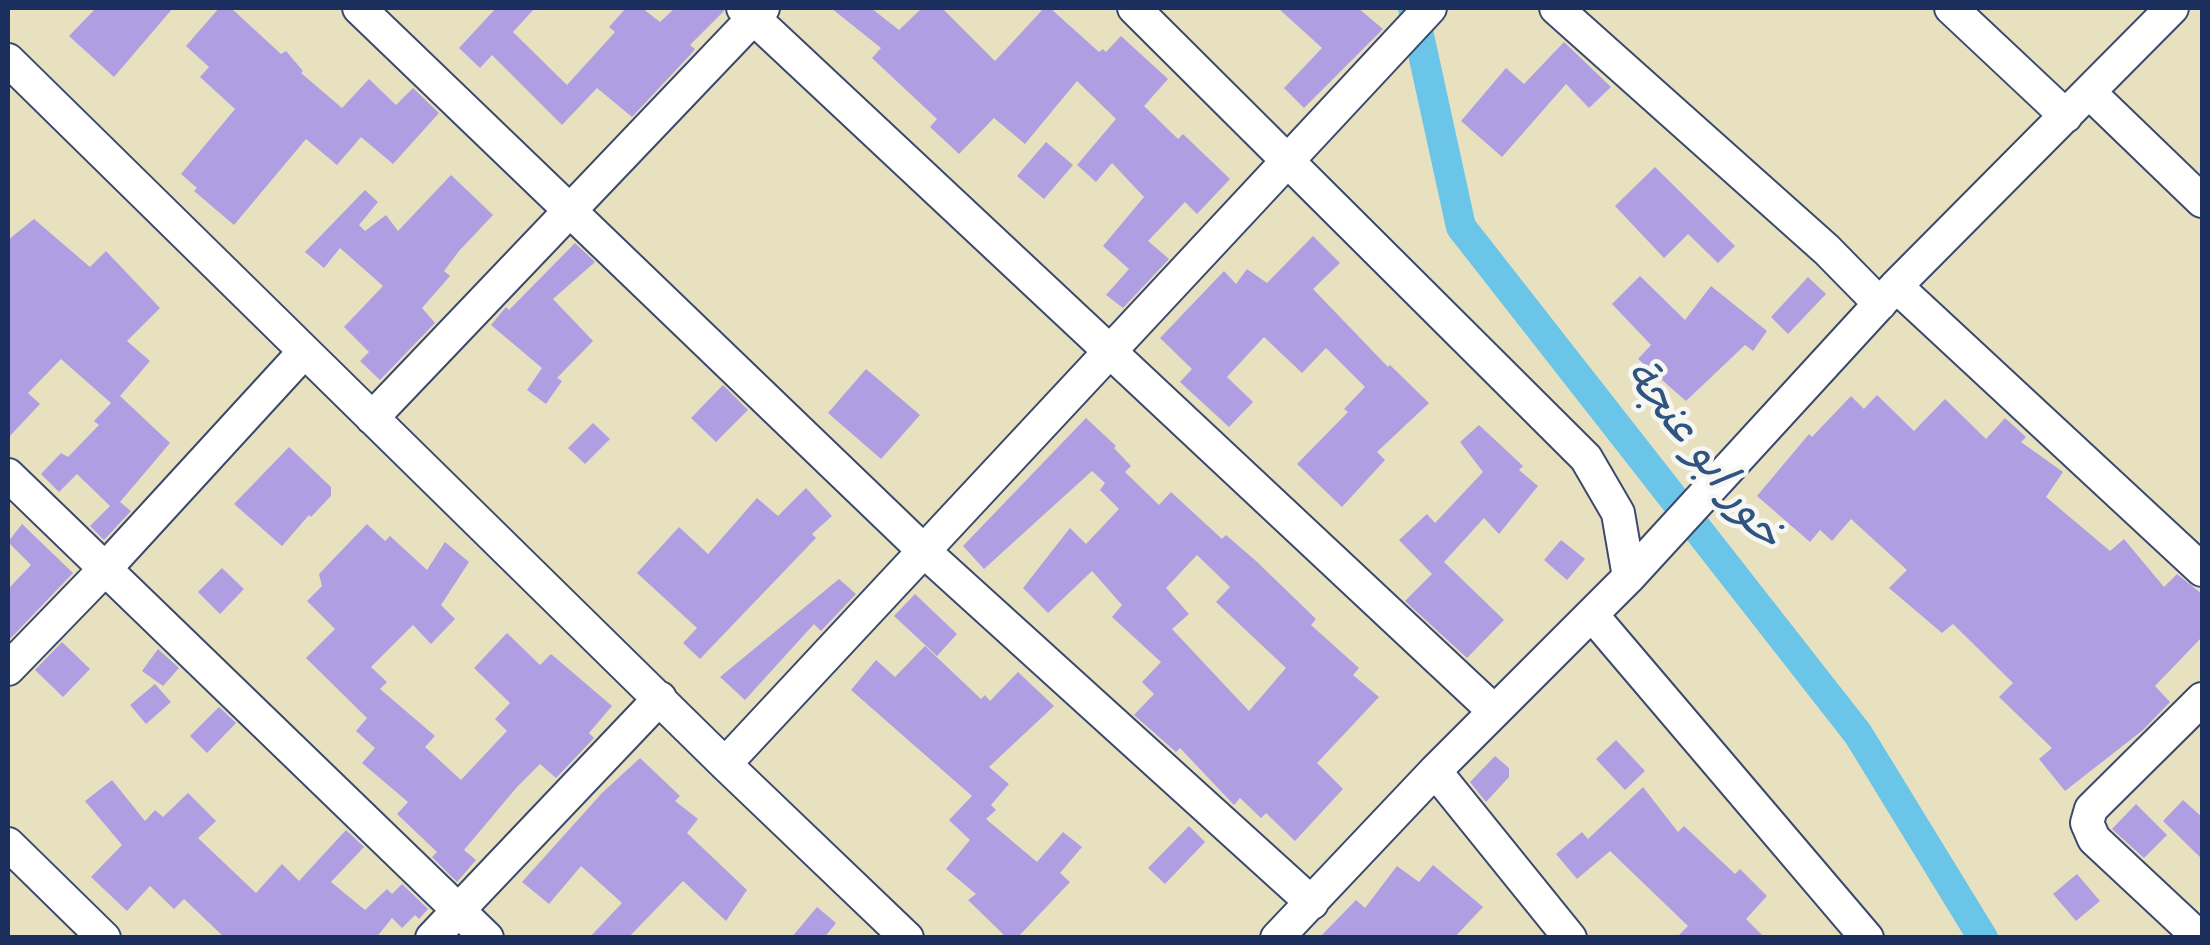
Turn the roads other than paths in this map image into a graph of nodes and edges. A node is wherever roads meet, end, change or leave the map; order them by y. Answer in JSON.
{"nodes":[{"id":1,"x":359,"y":8,"type":"edge"},
{"id":2,"x":1134,"y":8,"type":"edge"},
{"id":3,"x":1430,"y":8,"type":"edge"},
{"id":4,"x":1556,"y":8,"type":"edge"},
{"id":5,"x":1951,"y":8,"type":"edge"},
{"id":6,"x":2172,"y":8,"type":"edge"},
{"id":7,"x":753,"y":11,"type":"edge"},
{"id":8,"x":8,"y":60,"type":"edge"},
{"id":9,"x":2090,"y":93,"type":"junction"},
{"id":10,"x":2066,"y":116,"type":"junction"},
{"id":11,"x":1287,"y":162,"type":"junction"},
{"id":12,"x":2202,"y":201,"type":"edge"},
{"id":13,"x":568,"y":209,"type":"junction"},
{"id":14,"x":1888,"y":295,"type":"junction"},
{"id":15,"x":304,"y":352,"type":"junction"},
{"id":16,"x":1109,"y":352,"type":"junction"},
{"id":17,"x":372,"y":418,"type":"junction"},
{"id":18,"x":8,"y":475,"type":"edge"},
{"id":19,"x":926,"y":552,"type":"junction"},
{"id":20,"x":104,"y":569,"type":"junction"},
{"id":21,"x":1635,"y":569,"type":"junction"},
{"id":22,"x":2202,"y":570,"type":"edge"},
{"id":23,"x":1592,"y":615,"type":"junction"},
{"id":24,"x":8,"y":669,"type":"edge"},
{"id":25,"x":660,"y":698,"type":"junction"},
{"id":26,"x":2202,"y":699,"type":"edge"},
{"id":27,"x":1494,"y":711,"type":"junction"},
{"id":28,"x":726,"y":764,"type":"junction"},
{"id":29,"x":1435,"y":771,"type":"junction"},
{"id":30,"x":8,"y":844,"type":"edge"},
{"id":31,"x":458,"y":910,"type":"junction"},
{"id":32,"x":1298,"y":925,"type":"edge"},
{"id":33,"x":104,"y":938,"type":"edge"},
{"id":34,"x":432,"y":938,"type":"edge"},
{"id":35,"x":487,"y":938,"type":"edge"},
{"id":36,"x":907,"y":938,"type":"edge"},
{"id":37,"x":1570,"y":938,"type":"edge"},
{"id":38,"x":1867,"y":938,"type":"edge"},
{"id":39,"x":2200,"y":938,"type":"edge"}],
"edges":[{"from":1,"to":13,"type":"street"},
{"from":2,"to":11,"type":"street"},
{"from":3,"to":11,"type":"street"},
{"from":4,"to":14,"type":"street"},
{"from":5,"to":10,"type":"street"},
{"from":6,"to":9,"type":"street"},
{"from":7,"to":13,"type":"street"},
{"from":7,"to":16,"type":"street"},
{"from":8,"to":15,"type":"street"},
{"from":9,"to":10,"type":"street"},
{"from":9,"to":12,"type":"street"},
{"from":10,"to":14,"type":"street"},
{"from":11,"to":16,"type":"street"},
{"from":11,"to":21,"type":"street"},
{"from":13,"to":17,"type":"street"},
{"from":13,"to":19,"type":"street"},
{"from":14,"to":21,"type":"street"},
{"from":14,"to":22,"type":"street"},
{"from":15,"to":17,"type":"street"},
{"from":15,"to":20,"type":"street"},
{"from":16,"to":19,"type":"street"},
{"from":16,"to":27,"type":"street"},
{"from":17,"to":25,"type":"street"},
{"from":18,"to":20,"type":"street"},
{"from":19,"to":28,"type":"street"},
{"from":19,"to":32,"type":"street"},
{"from":20,"to":24,"type":"street"},
{"from":20,"to":31,"type":"street"},
{"from":21,"to":23,"type":"street"},
{"from":23,"to":27,"type":"street"},
{"from":23,"to":38,"type":"street"},
{"from":25,"to":28,"type":"street"},
{"from":25,"to":31,"type":"street"},
{"from":26,"to":39,"type":"street"},
{"from":27,"to":29,"type":"street"},
{"from":28,"to":36,"type":"street"},
{"from":29,"to":32,"type":"street"},
{"from":29,"to":37,"type":"street"},
{"from":30,"to":33,"type":"street"},
{"from":31,"to":34,"type":"street"},
{"from":31,"to":35,"type":"street"}]}
